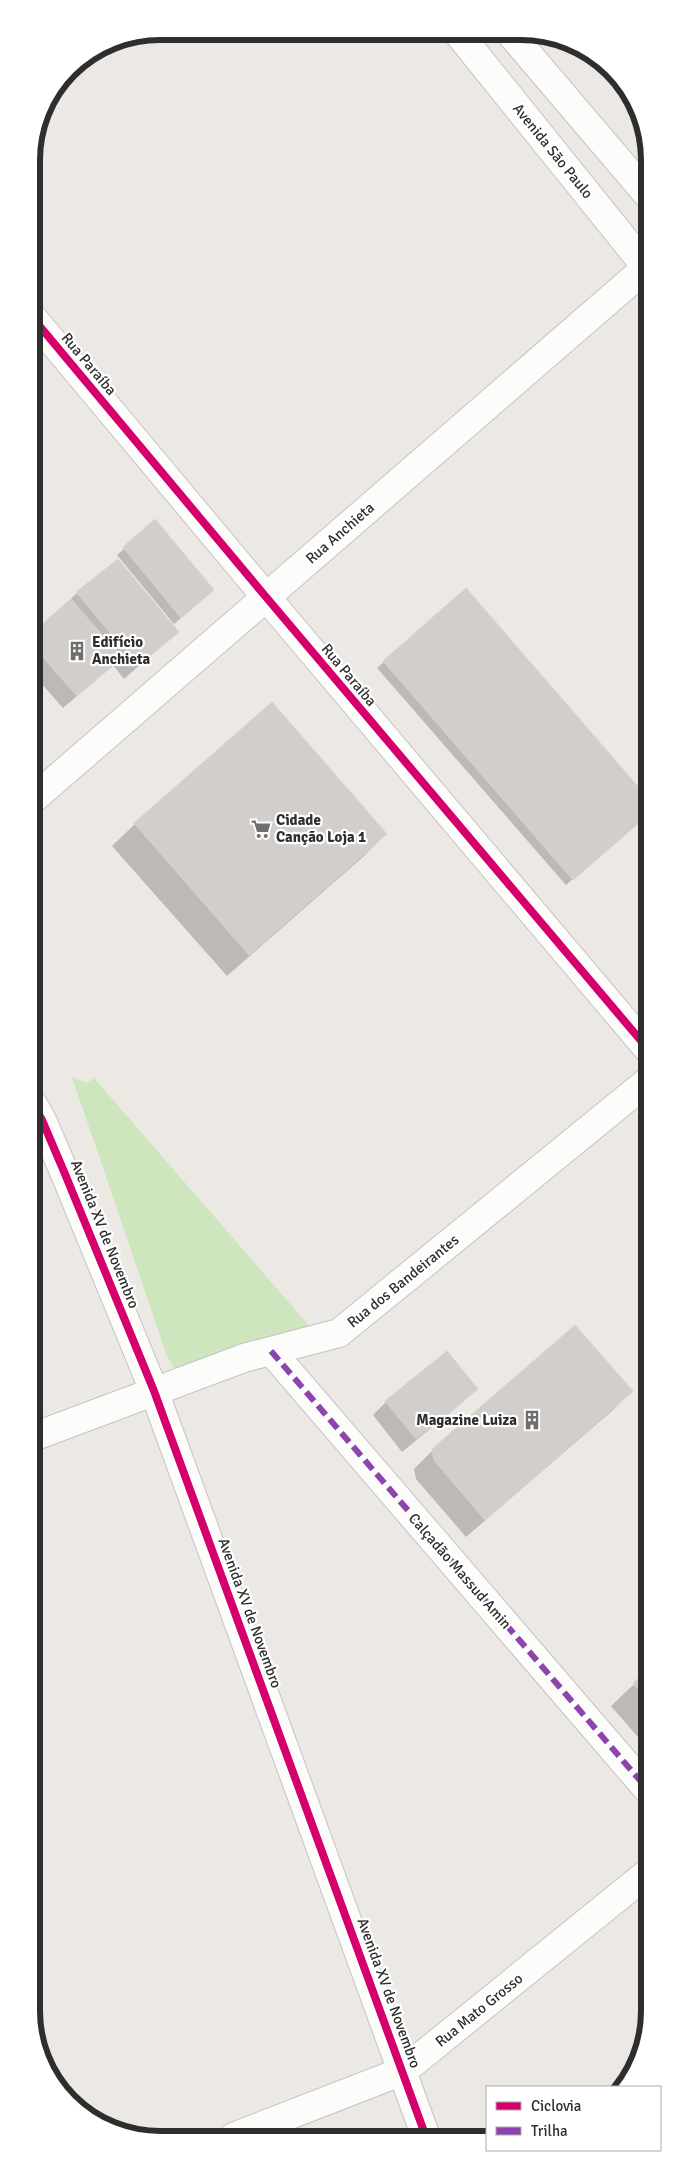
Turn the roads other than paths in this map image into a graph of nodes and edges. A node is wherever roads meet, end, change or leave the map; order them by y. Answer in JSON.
{"nodes":[{"id":1,"x":464,"y":40,"type":"edge"},
{"id":2,"x":516,"y":40,"type":"edge"},
{"id":3,"x":550,"y":79,"type":"junction"},
{"id":4,"x":517,"y":106,"type":"junction"},
{"id":5,"x":641,"y":187,"type":"edge"},
{"id":6,"x":641,"y":261,"type":"edge"},
{"id":7,"x":641,"y":273,"type":"edge"},
{"id":8,"x":40,"y":327,"type":"edge"},
{"id":9,"x":266,"y":597,"type":"junction"},
{"id":10,"x":40,"y":793,"type":"edge"},
{"id":11,"x":641,"y":1041,"type":"edge"},
{"id":12,"x":641,"y":1087,"type":"edge"},
{"id":13,"x":40,"y":1116,"type":"edge"},
{"id":14,"x":271,"y":1351,"type":"junction"},
{"id":15,"x":154,"y":1391,"type":"junction"},
{"id":16,"x":40,"y":1434,"type":"edge"},
{"id":17,"x":641,"y":1782,"type":"edge"},
{"id":18,"x":641,"y":1878,"type":"edge"},
{"id":19,"x":403,"y":2071,"type":"junction"},
{"id":20,"x":249,"y":2131,"type":"edge"},
{"id":21,"x":424,"y":2131,"type":"edge"}],
"edges":[{"from":1,"to":4,"type":"street","name":"Avenida São Paulo"},
{"from":2,"to":3,"type":"street"},
{"from":3,"to":4,"type":"street"},
{"from":3,"to":5,"type":"street"},
{"from":4,"to":6,"type":"street","name":"Avenida São Paulo"},
{"from":7,"to":9,"type":"street","name":"Rua Anchieta"},
{"from":8,"to":9,"type":"street","name":"Rua Paraíba"},
{"from":9,"to":10,"type":"street","name":"Rua Anchieta"},
{"from":9,"to":11,"type":"street","name":"Rua Paraíba"},
{"from":12,"to":14,"type":"street","name":"Rua dos Bandeirantes"},
{"from":13,"to":15,"type":"street","name":"Avenida XV de Novembro"},
{"from":14,"to":15,"type":"street","name":"Rua dos Bandeirantes"},
{"from":14,"to":17,"type":"street","name":"Calçadão Massud Amin"},
{"from":15,"to":16,"type":"street","name":"Rua dos Bandeirantes"},
{"from":15,"to":19,"type":"street","name":"Avenida XV de Novembro"},
{"from":18,"to":19,"type":"street","name":"Rua Mato Grosso"},
{"from":19,"to":20,"type":"street","name":"Rua Mato Grosso"},
{"from":19,"to":21,"type":"street","name":"Avenida XV de Novembro"}]}
